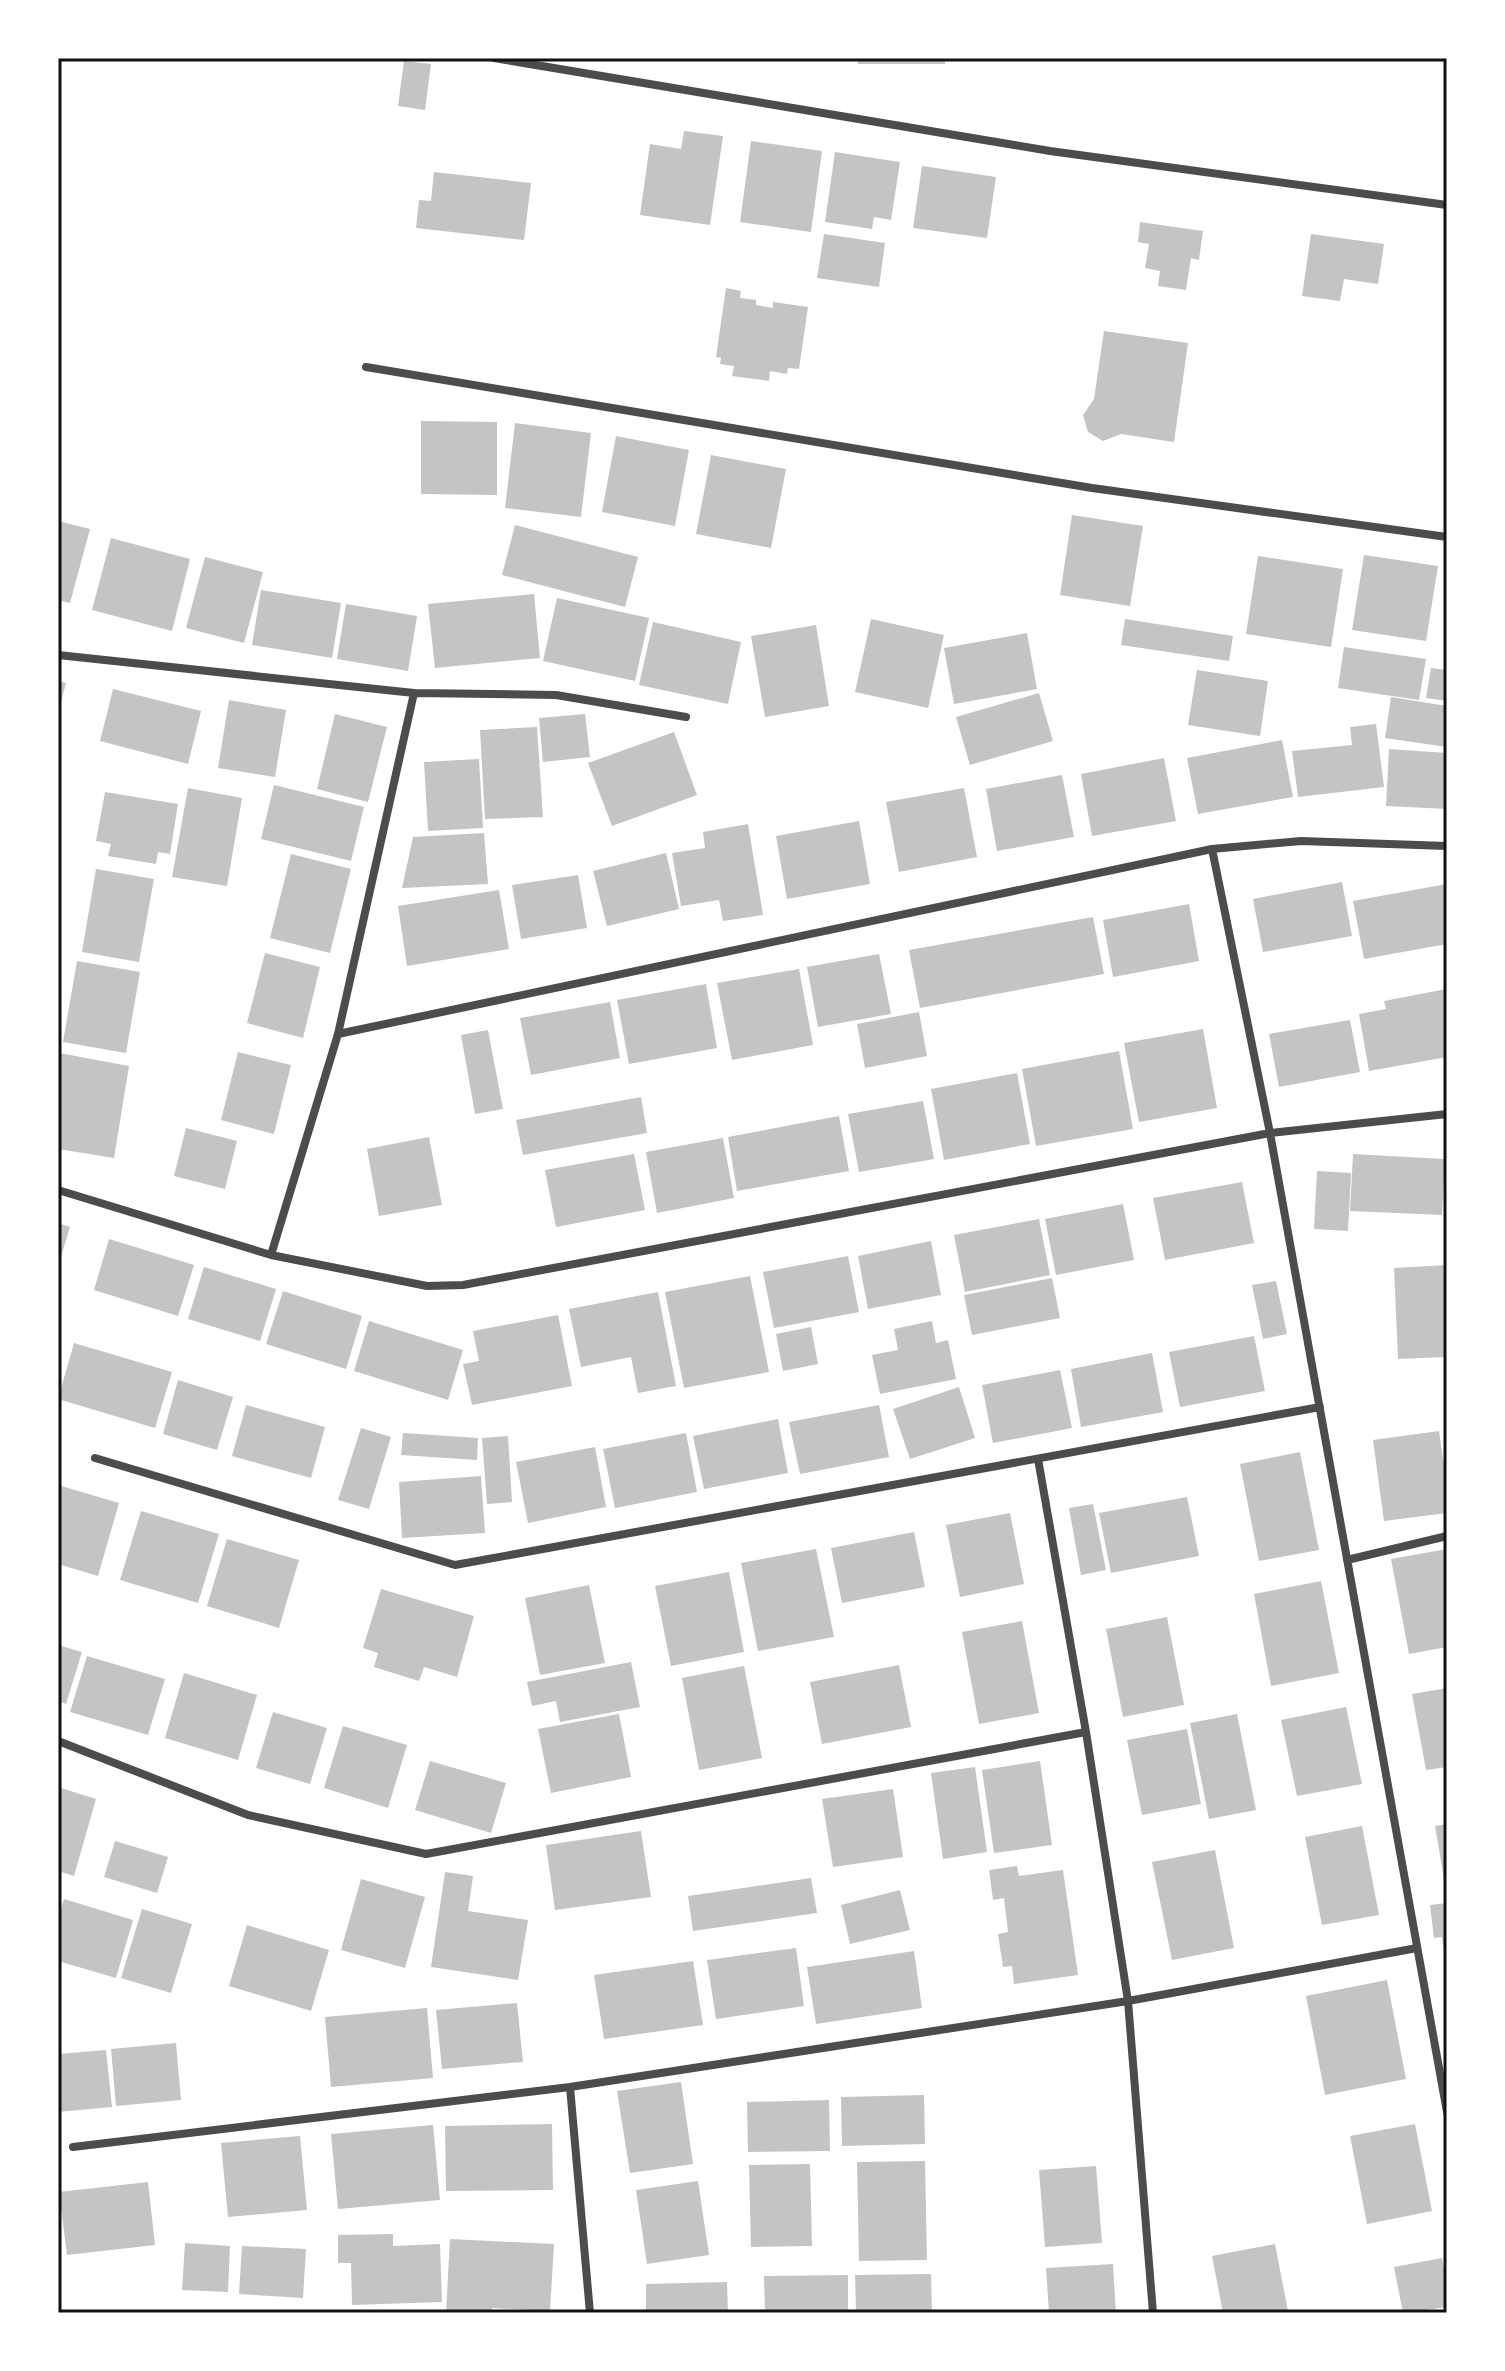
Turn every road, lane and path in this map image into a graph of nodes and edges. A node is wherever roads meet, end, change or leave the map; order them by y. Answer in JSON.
{"nodes":[{"id":1,"x":494,"y":58,"type":"edge"},
{"id":2,"x":1447,"y":205,"type":"edge"},
{"id":3,"x":366,"y":367,"type":"dead end"},
{"id":4,"x":1447,"y":537,"type":"edge"},
{"id":5,"x":58,"y":655,"type":"edge"},
{"id":6,"x":414,"y":693,"type":"junction"},
{"id":7,"x":686,"y":717,"type":"dead end"},
{"id":8,"x":1447,"y":846,"type":"edge"},
{"id":9,"x":1212,"y":849,"type":"junction"},
{"id":10,"x":338,"y":1034,"type":"junction"},
{"id":11,"x":1447,"y":1114,"type":"edge"},
{"id":12,"x":1270,"y":1133,"type":"junction"},
{"id":13,"x":58,"y":1190,"type":"edge"},
{"id":14,"x":271,"y":1255,"type":"junction"},
{"id":15,"x":1320,"y":1407,"type":"junction"},
{"id":16,"x":95,"y":1458,"type":"dead end"},
{"id":17,"x":1038,"y":1459,"type":"junction"},
{"id":18,"x":1447,"y":1536,"type":"edge"},
{"id":19,"x":1347,"y":1560,"type":"junction"},
{"id":20,"x":1086,"y":1732,"type":"junction"},
{"id":21,"x":58,"y":1741,"type":"edge"},
{"id":22,"x":1417,"y":1948,"type":"junction"},
{"id":23,"x":1128,"y":2001,"type":"junction"},
{"id":24,"x":570,"y":2087,"type":"junction"},
{"id":25,"x":1447,"y":2112,"type":"edge"},
{"id":26,"x":73,"y":2147,"type":"dead end"},
{"id":27,"x":590,"y":2313,"type":"edge"},
{"id":28,"x":1153,"y":2313,"type":"edge"}],
"edges":[{"from":1,"to":2,"type":"street"},
{"from":3,"to":4,"type":"street"},
{"from":5,"to":6,"type":"street"},
{"from":6,"to":7,"type":"street"},
{"from":6,"to":10,"type":"street"},
{"from":8,"to":9,"type":"street"},
{"from":9,"to":10,"type":"street"},
{"from":9,"to":12,"type":"street"},
{"from":10,"to":14,"type":"street"},
{"from":11,"to":12,"type":"street"},
{"from":12,"to":14,"type":"street"},
{"from":12,"to":15,"type":"street"},
{"from":13,"to":14,"type":"street"},
{"from":15,"to":17,"type":"street"},
{"from":15,"to":19,"type":"street"},
{"from":16,"to":17,"type":"street"},
{"from":17,"to":20,"type":"street"},
{"from":18,"to":19,"type":"street"},
{"from":19,"to":22,"type":"street"},
{"from":20,"to":21,"type":"street"},
{"from":20,"to":23,"type":"street"},
{"from":22,"to":23,"type":"street"},
{"from":22,"to":25,"type":"street"},
{"from":23,"to":24,"type":"street"},
{"from":23,"to":28,"type":"street"},
{"from":24,"to":26,"type":"street"},
{"from":24,"to":27,"type":"street"}]}
